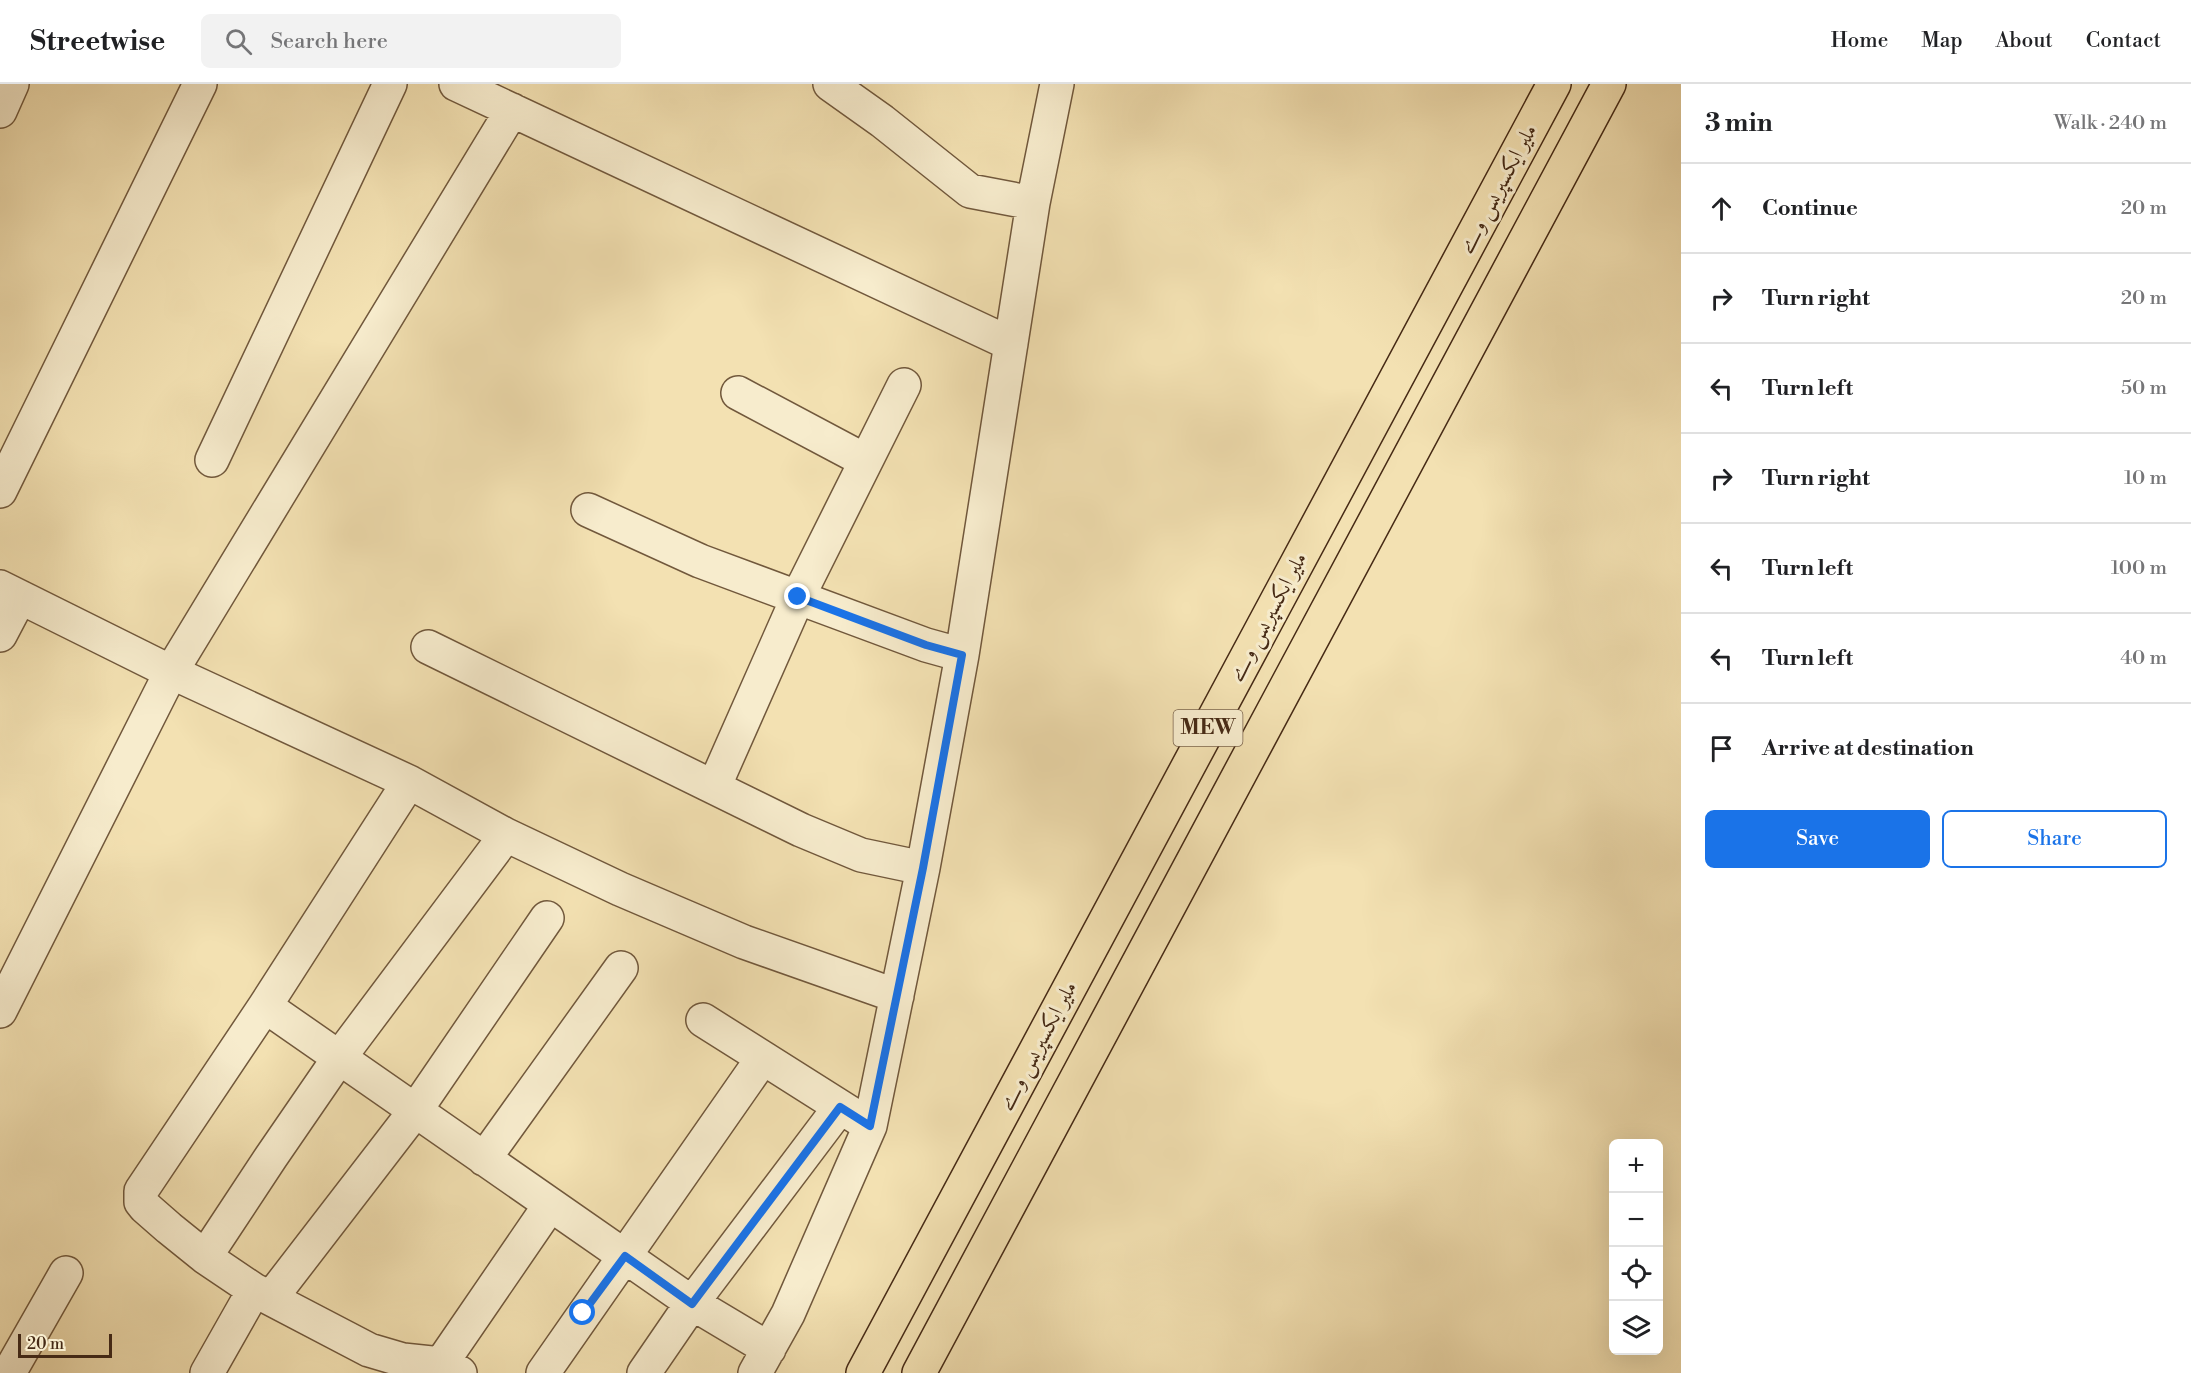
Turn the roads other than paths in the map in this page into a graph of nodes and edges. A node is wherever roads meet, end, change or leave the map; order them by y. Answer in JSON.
{"nodes":[{"id":1,"x":12,"y":84,"type":"edge"},
{"id":2,"x":200,"y":84,"type":"edge"},
{"id":3,"x":390,"y":84,"type":"edge"},
{"id":4,"x":456,"y":84,"type":"edge"},
{"id":5,"x":830,"y":84,"type":"edge"},
{"id":6,"x":1057,"y":84,"type":"edge"},
{"id":7,"x":1554,"y":84,"type":"edge"},
{"id":8,"x":1609,"y":84,"type":"edge"},
{"id":9,"x":512,"y":110,"type":"junction"},
{"id":10,"x":0,"y":111,"type":"edge"},
{"id":11,"x":1033,"y":203,"type":"junction"},
{"id":12,"x":1011,"y":344,"type":"junction"},
{"id":13,"x":904,"y":385,"type":"dead end"},
{"id":14,"x":738,"y":393,"type":"dead end"},
{"id":15,"x":212,"y":460,"type":"dead end"},
{"id":16,"x":866,"y":461,"type":"junction"},
{"id":17,"x":0,"y":491,"type":"edge"},
{"id":18,"x":588,"y":510,"type":"dead end"},
{"id":19,"x":10,"y":592,"type":"edge"},
{"id":20,"x":798,"y":597,"type":"junction"},
{"id":21,"x":0,"y":635,"type":"edge"},
{"id":22,"x":428,"y":648,"type":"dead end"},
{"id":23,"x":962,"y":655,"type":"junction"},
{"id":24,"x":171,"y":672,"type":"junction"},
{"id":25,"x":409,"y":782,"type":"junction"},
{"id":26,"x":714,"y":787,"type":"junction"},
{"id":27,"x":506,"y":835,"type":"junction"},
{"id":28,"x":923,"y":868,"type":"junction"},
{"id":29,"x":547,"y":918,"type":"dead end"},
{"id":30,"x":621,"y":968,"type":"dead end"},
{"id":31,"x":897,"y":996,"type":"junction"},
{"id":32,"x":265,"y":1006,"type":"junction"},
{"id":33,"x":0,"y":1011,"type":"edge"},
{"id":34,"x":704,"y":1020,"type":"dead end"},
{"id":35,"x":339,"y":1058,"type":"junction"},
{"id":36,"x":762,"y":1059,"type":"junction"},
{"id":37,"x":840,"y":1107,"type":"junction"},
{"id":38,"x":416,"y":1111,"type":"junction"},
{"id":39,"x":870,"y":1126,"type":"junction"},
{"id":40,"x":484,"y":1159,"type":"junction"},
{"id":41,"x":550,"y":1205,"type":"junction"},
{"id":42,"x":625,"y":1256,"type":"junction"},
{"id":43,"x":205,"y":1257,"type":"junction"},
{"id":44,"x":66,"y":1273,"type":"dead end"},
{"id":45,"x":262,"y":1294,"type":"junction"},
{"id":46,"x":692,"y":1304,"type":"junction"},
{"id":47,"x":762,"y":1361,"type":"edge"},
{"id":48,"x":400,"y":1366,"type":"edge"},
{"id":49,"x":451,"y":1369,"type":"edge"},
{"id":50,"x":9,"y":1373,"type":"edge"},
{"id":51,"x":207,"y":1373,"type":"edge"},
{"id":52,"x":543,"y":1373,"type":"edge"},
{"id":53,"x":644,"y":1373,"type":"edge"},
{"id":54,"x":863,"y":1373,"type":"edge"},
{"id":55,"x":919,"y":1373,"type":"edge"}],
"edges":[{"from":1,"to":10,"type":"street"},
{"from":2,"to":17,"type":"street"},
{"from":3,"to":15,"type":"street"},
{"from":4,"to":9,"type":"street"},
{"from":5,"to":11,"type":"street"},
{"from":6,"to":11,"type":"street"},
{"from":7,"to":54,"type":"highway","name":"ملیر ایکسپریس وے","number":"MEW"},
{"from":8,"to":55,"type":"highway","number":"MEW"},
{"from":9,"to":12,"type":"street"},
{"from":9,"to":24,"type":"street"},
{"from":11,"to":12,"type":"street"},
{"from":12,"to":23,"type":"street"},
{"from":13,"to":16,"type":"street"},
{"from":14,"to":16,"type":"street"},
{"from":16,"to":20,"type":"street"},
{"from":18,"to":20,"type":"street"},
{"from":19,"to":21,"type":"street"},
{"from":19,"to":24,"type":"street"},
{"from":20,"to":23,"type":"street"},
{"from":20,"to":26,"type":"street"},
{"from":22,"to":26,"type":"street"},
{"from":23,"to":28,"type":"street"},
{"from":24,"to":25,"type":"street"},
{"from":24,"to":33,"type":"street"},
{"from":25,"to":27,"type":"street"},
{"from":25,"to":32,"type":"street"},
{"from":26,"to":28,"type":"street"},
{"from":27,"to":31,"type":"street"},
{"from":27,"to":35,"type":"street"},
{"from":28,"to":31,"type":"street"},
{"from":29,"to":38,"type":"street"},
{"from":30,"to":40,"type":"street"},
{"from":31,"to":39,"type":"street"},
{"from":32,"to":35,"type":"street"},
{"from":32,"to":43,"type":"street"},
{"from":34,"to":36,"type":"street"},
{"from":35,"to":38,"type":"street"},
{"from":35,"to":43,"type":"street"},
{"from":36,"to":37,"type":"street"},
{"from":36,"to":42,"type":"street"},
{"from":37,"to":39,"type":"street"},
{"from":37,"to":46,"type":"street"},
{"from":38,"to":40,"type":"street"},
{"from":38,"to":45,"type":"street"},
{"from":39,"to":47,"type":"street"},
{"from":40,"to":41,"type":"street"},
{"from":41,"to":42,"type":"street"},
{"from":41,"to":49,"type":"street"},
{"from":42,"to":46,"type":"street"},
{"from":42,"to":52,"type":"street"},
{"from":43,"to":45,"type":"street"},
{"from":44,"to":50,"type":"street"},
{"from":45,"to":48,"type":"street"},
{"from":45,"to":51,"type":"street"},
{"from":46,"to":47,"type":"street"},
{"from":46,"to":53,"type":"street"},
{"from":48,"to":49,"type":"street"}]}
